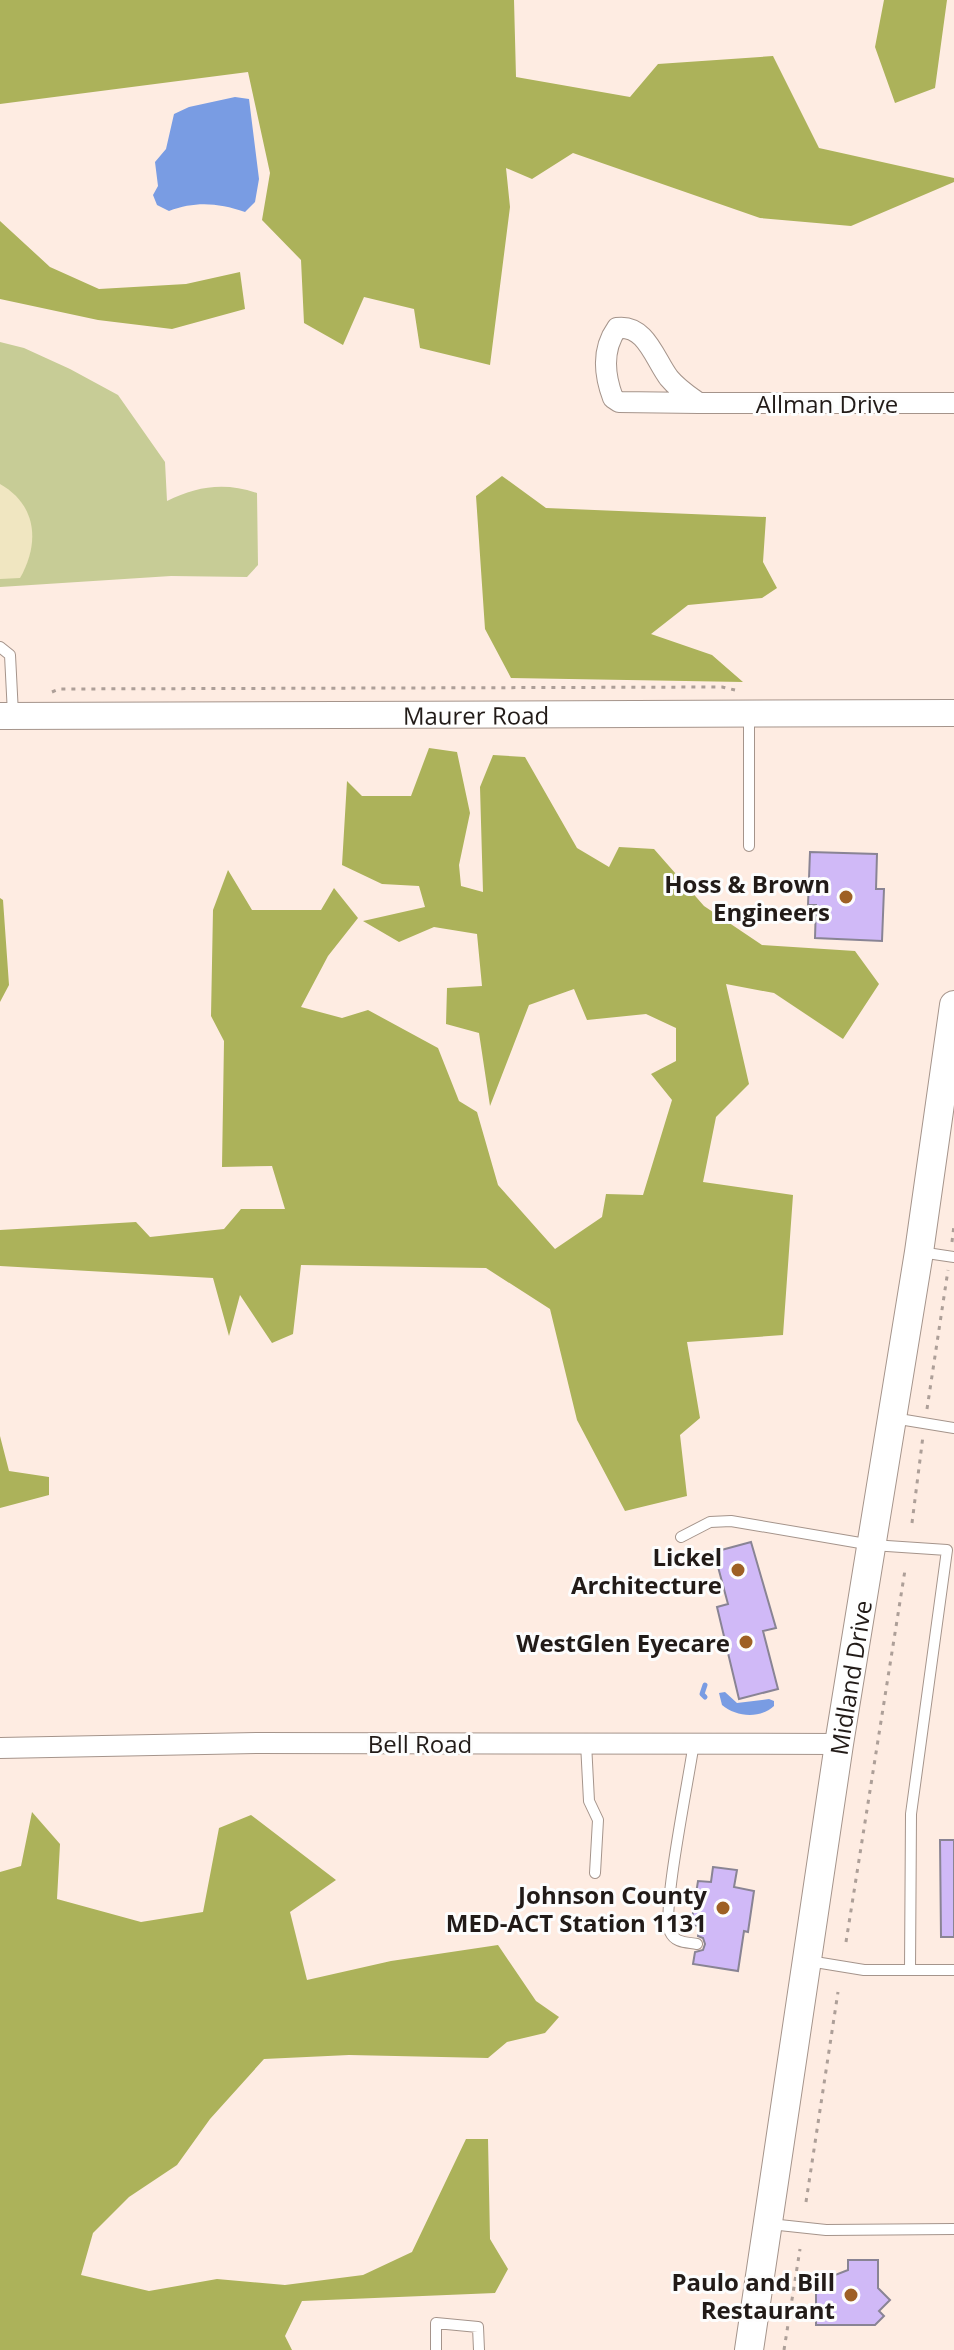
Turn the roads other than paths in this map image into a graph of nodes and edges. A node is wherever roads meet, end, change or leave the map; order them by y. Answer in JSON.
{"nodes":[{"id":1,"x":699,"y":403,"type":"junction"},
{"id":2,"x":954,"y":403,"type":"edge"},
{"id":3,"x":0,"y":647,"type":"edge"},
{"id":4,"x":748,"y":702,"type":"junction"},
{"id":5,"x":954,"y":713,"type":"edge"},
{"id":6,"x":6,"y":716,"type":"edge"},
{"id":7,"x":749,"y":846,"type":"dead end"},
{"id":8,"x":954,"y":1005,"type":"edge"},
{"id":9,"x":950,"y":1062,"type":"edge"},
{"id":10,"x":919,"y":1252,"type":"junction"},
{"id":11,"x":952,"y":1257,"type":"edge"},
{"id":12,"x":892,"y":1418,"type":"junction"},
{"id":13,"x":954,"y":1428,"type":"edge"},
{"id":14,"x":681,"y":1537,"type":"dead end"},
{"id":15,"x":872,"y":1545,"type":"junction"},
{"id":16,"x":694,"y":1742,"type":"junction"},
{"id":17,"x":586,"y":1743,"type":"junction"},
{"id":18,"x":839,"y":1744,"type":"junction"},
{"id":19,"x":0,"y":1748,"type":"edge"},
{"id":20,"x":595,"y":1873,"type":"dead end"},
{"id":21,"x":697,"y":1944,"type":"dead end"},
{"id":22,"x":807,"y":1961,"type":"junction"},
{"id":23,"x":910,"y":1970,"type":"junction"},
{"id":24,"x":954,"y":1970,"type":"edge"},
{"id":25,"x":768,"y":2224,"type":"junction"},
{"id":26,"x":954,"y":2229,"type":"edge"},
{"id":27,"x":436,"y":2350,"type":"edge"},
{"id":28,"x":479,"y":2350,"type":"edge"},
{"id":29,"x":749,"y":2350,"type":"edge"}],
"edges":[{"from":1,"to":1,"type":"street","name":"Allman Drive"},
{"from":1,"to":2,"type":"street","name":"Allman Drive"},
{"from":3,"to":6,"type":"lane"},
{"from":4,"to":5,"type":"street","name":"Maurer Road"},
{"from":4,"to":6,"type":"street","name":"Maurer Road"},
{"from":4,"to":7,"type":"lane"},
{"from":8,"to":9,"type":"main road","name":"Midland Drive"},
{"from":9,"to":10,"type":"main road","name":"Midland Drive"},
{"from":10,"to":11,"type":"lane"},
{"from":10,"to":12,"type":"main road","name":"Midland Drive"},
{"from":12,"to":13,"type":"lane"},
{"from":12,"to":15,"type":"main road","name":"Midland Drive"},
{"from":14,"to":15,"type":"lane"},
{"from":15,"to":18,"type":"main road","name":"Midland Drive"},
{"from":15,"to":23,"type":"lane"},
{"from":16,"to":17,"type":"street","name":"Bell Road"},
{"from":16,"to":18,"type":"street","name":"Bell Road"},
{"from":16,"to":21,"type":"lane"},
{"from":17,"to":19,"type":"street","name":"Bell Road"},
{"from":17,"to":20,"type":"lane"},
{"from":18,"to":22,"type":"main road","name":"Midland Drive"},
{"from":22,"to":23,"type":"lane"},
{"from":22,"to":25,"type":"main road","name":"Midland Drive"},
{"from":23,"to":24,"type":"lane"},
{"from":25,"to":26,"type":"lane"},
{"from":25,"to":29,"type":"main road","name":"Midland Drive"},
{"from":27,"to":28,"type":"lane"}]}
